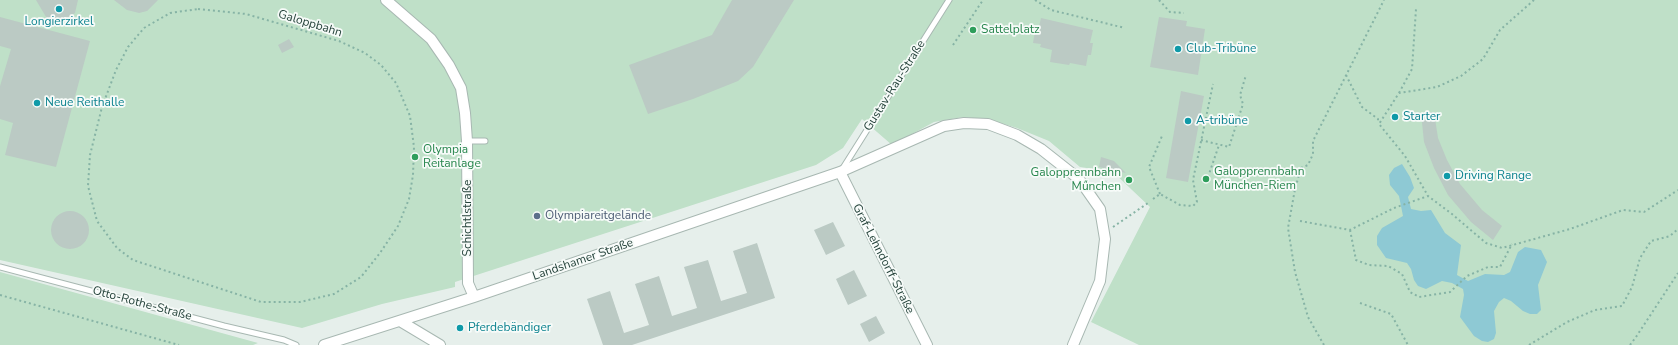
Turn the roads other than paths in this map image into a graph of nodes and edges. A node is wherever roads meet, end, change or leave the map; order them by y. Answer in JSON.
{"nodes":[{"id":1,"x":386,"y":0,"type":"edge"},
{"id":2,"x":948,"y":0,"type":"edge"},
{"id":3,"x":467,"y":141,"type":"junction"},
{"id":4,"x":485,"y":141,"type":"dead end"},
{"id":5,"x":840,"y":172,"type":"junction"},
{"id":6,"x":0,"y":266,"type":"edge"},
{"id":7,"x":474,"y":297,"type":"junction"},
{"id":8,"x":400,"y":321,"type":"junction"},
{"id":9,"x":296,"y":345,"type":"edge"},
{"id":10,"x":324,"y":345,"type":"edge"},
{"id":11,"x":440,"y":345,"type":"edge"},
{"id":12,"x":927,"y":345,"type":"edge"},
{"id":13,"x":1073,"y":345,"type":"edge"}],
"edges":[{"from":1,"to":3,"type":"street","name":"Schichtlstraße"},
{"from":2,"to":5,"type":"lane","name":"Gustav-Rau-Straße"},
{"from":3,"to":4,"type":"lane"},
{"from":3,"to":7,"type":"street","name":"Schichtlstraße"},
{"from":5,"to":7,"type":"street","name":"Landshamer Straße"},
{"from":5,"to":12,"type":"street","name":"Graf-Lehndorff-Straße"},
{"from":5,"to":13,"type":"street","name":"Landshamer Straße"},
{"from":6,"to":9,"type":"lane","name":"Otto-Rothe-Straße"},
{"from":7,"to":8,"type":"street","name":"Landshamer Straße"},
{"from":8,"to":10,"type":"street","name":"Landshamer Straße"},
{"from":8,"to":11,"type":"street"}]}
